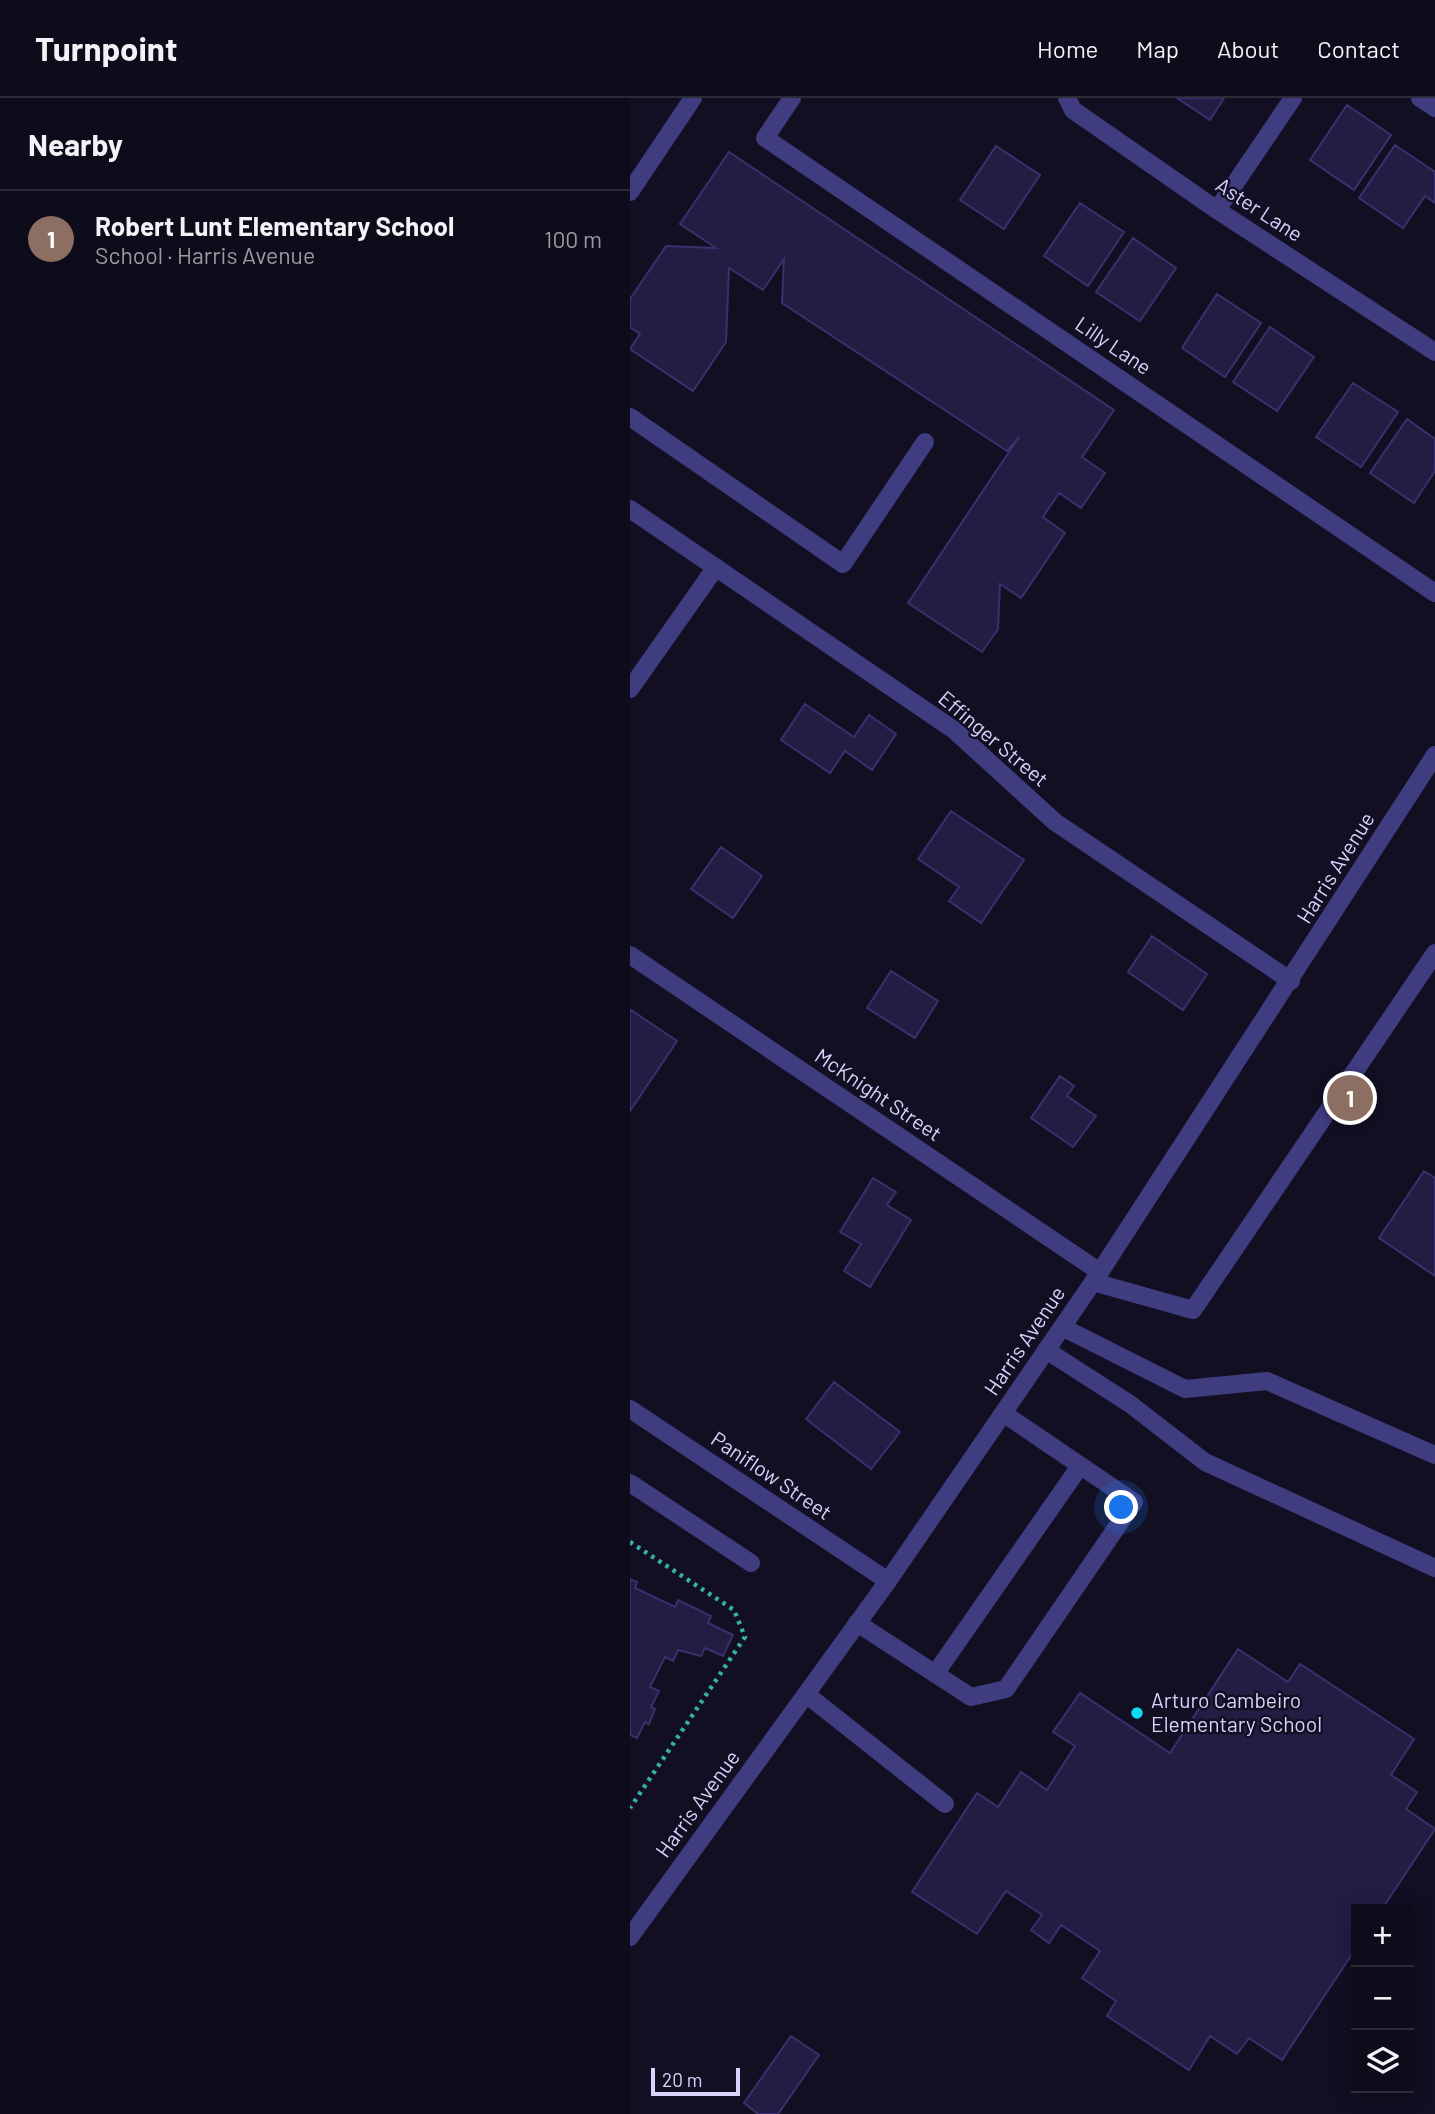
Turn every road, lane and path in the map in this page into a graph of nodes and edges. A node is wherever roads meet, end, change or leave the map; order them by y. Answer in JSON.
{"nodes":[{"id":1,"x":693,"y":98,"type":"edge"},
{"id":2,"x":792,"y":98,"type":"edge"},
{"id":3,"x":1067,"y":98,"type":"edge"},
{"id":4,"x":1293,"y":98,"type":"edge"},
{"id":5,"x":1420,"y":98,"type":"edge"},
{"id":6,"x":1435,"y":108,"type":"edge"},
{"id":7,"x":630,"y":192,"type":"edge"},
{"id":8,"x":1217,"y":210,"type":"junction"},
{"id":9,"x":1435,"y":352,"type":"edge"},
{"id":10,"x":630,"y":417,"type":"edge"},
{"id":11,"x":925,"y":442,"type":"dead end"},
{"id":12,"x":630,"y":509,"type":"edge"},
{"id":13,"x":716,"y":567,"type":"junction"},
{"id":14,"x":1435,"y":593,"type":"edge"},
{"id":15,"x":630,"y":689,"type":"edge"},
{"id":16,"x":1435,"y":755,"type":"edge"},
{"id":17,"x":1435,"y":953,"type":"edge"},
{"id":18,"x":630,"y":955,"type":"edge"},
{"id":19,"x":1291,"y":981,"type":"junction"},
{"id":20,"x":1096,"y":1277,"type":"junction"},
{"id":21,"x":1062,"y":1327,"type":"junction"},
{"id":22,"x":1046,"y":1350,"type":"junction"},
{"id":23,"x":630,"y":1409,"type":"edge"},
{"id":24,"x":1003,"y":1413,"type":"junction"},
{"id":25,"x":1435,"y":1455,"type":"edge"},
{"id":26,"x":1080,"y":1465,"type":"junction"},
{"id":27,"x":630,"y":1483,"type":"edge"},
{"id":28,"x":630,"y":1542,"type":"edge"},
{"id":29,"x":751,"y":1563,"type":"dead end"},
{"id":30,"x":1435,"y":1568,"type":"edge"},
{"id":31,"x":888,"y":1581,"type":"junction"},
{"id":32,"x":857,"y":1623,"type":"junction"},
{"id":33,"x":935,"y":1674,"type":"junction"},
{"id":34,"x":806,"y":1694,"type":"junction"},
{"id":35,"x":945,"y":1804,"type":"dead end"},
{"id":36,"x":630,"y":1808,"type":"edge"},
{"id":37,"x":630,"y":1937,"type":"edge"}],
"edges":[{"from":1,"to":7,"type":"street"},
{"from":2,"to":14,"type":"street","name":"Lilly Lane"},
{"from":3,"to":8,"type":"street","name":"Aster Lane"},
{"from":4,"to":8,"type":"street"},
{"from":5,"to":6,"type":"street"},
{"from":8,"to":9,"type":"street","name":"Aster Lane"},
{"from":10,"to":11,"type":"street"},
{"from":12,"to":13,"type":"street","name":"Effinger Street"},
{"from":13,"to":15,"type":"street"},
{"from":13,"to":19,"type":"street","name":"Effinger Street"},
{"from":16,"to":19,"type":"street","name":"Harris Avenue"},
{"from":17,"to":20,"type":"street","name":"McKnight Street"},
{"from":18,"to":20,"type":"street","name":"McKnight Street"},
{"from":19,"to":20,"type":"street","name":"Harris Avenue"},
{"from":20,"to":21,"type":"street","name":"Harris Avenue"},
{"from":21,"to":22,"type":"street","name":"Harris Avenue"},
{"from":21,"to":25,"type":"street"},
{"from":22,"to":24,"type":"street","name":"Harris Avenue"},
{"from":22,"to":30,"type":"street"},
{"from":23,"to":31,"type":"street","name":"Paniflow Street"},
{"from":24,"to":26,"type":"street"},
{"from":24,"to":31,"type":"street","name":"Harris Avenue"},
{"from":26,"to":33,"type":"street"},
{"from":26,"to":33,"type":"street"},
{"from":27,"to":29,"type":"street"},
{"from":28,"to":36,"type":"path"},
{"from":31,"to":32,"type":"street","name":"Harris Avenue"},
{"from":32,"to":33,"type":"street"},
{"from":32,"to":34,"type":"street","name":"Harris Avenue"},
{"from":34,"to":35,"type":"street"},
{"from":34,"to":37,"type":"street","name":"Harris Avenue"}]}
